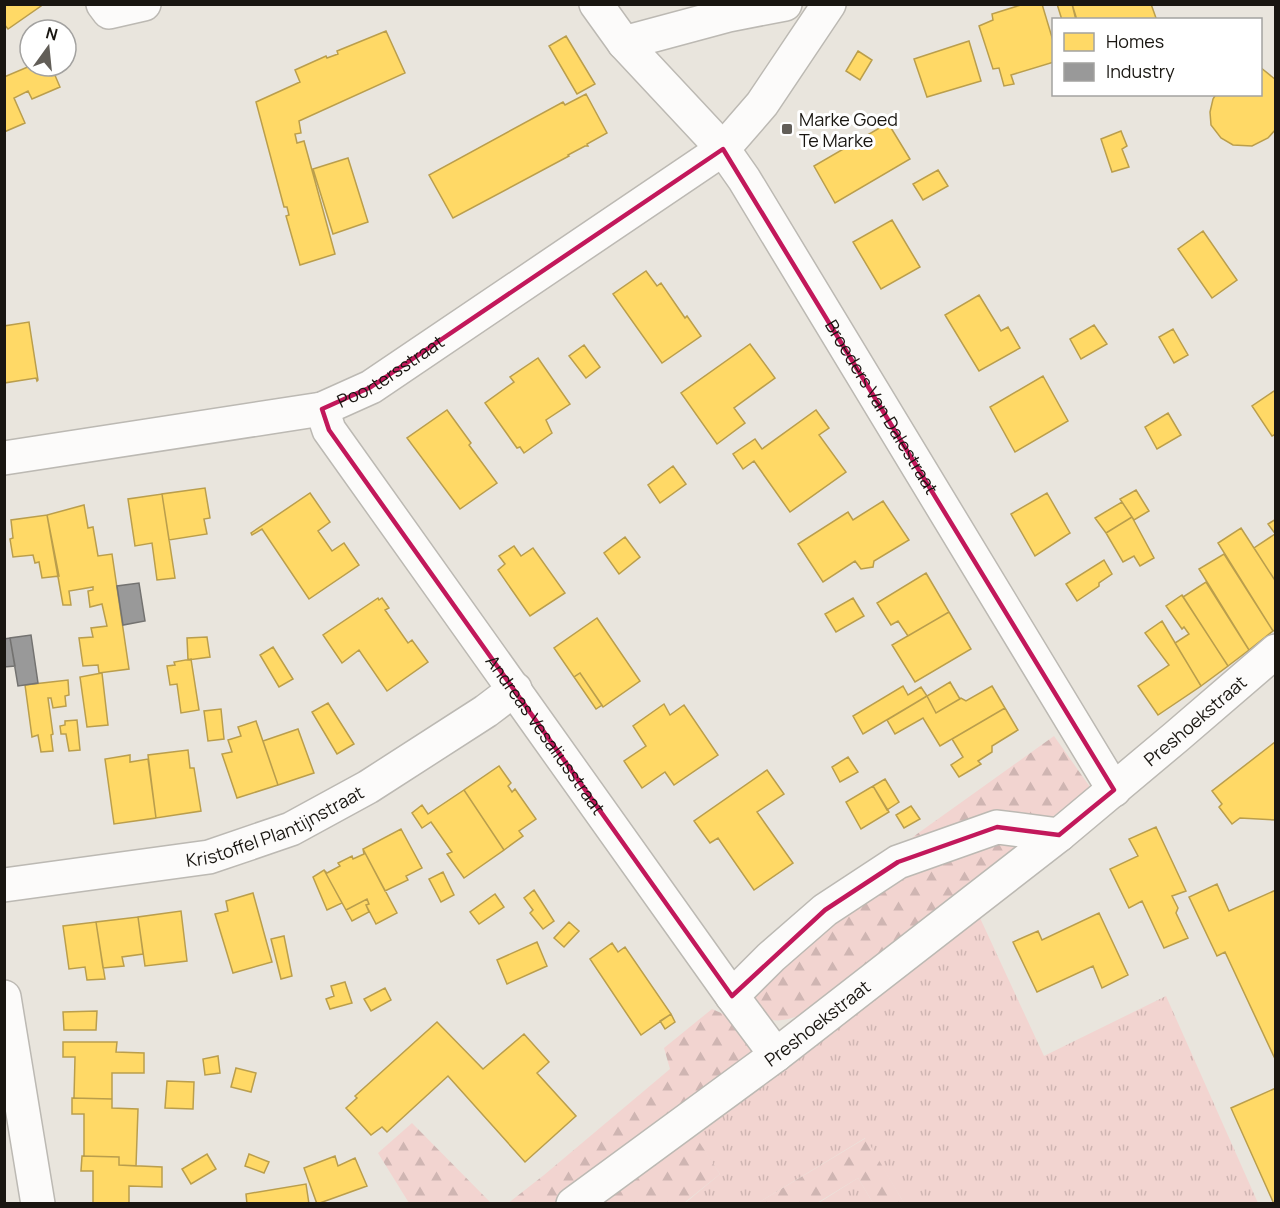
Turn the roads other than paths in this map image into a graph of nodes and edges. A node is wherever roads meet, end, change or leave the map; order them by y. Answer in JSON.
{"nodes":[{"id":1,"x":144,"y":4,"type":"edge"},
{"id":2,"x":596,"y":4,"type":"edge"},
{"id":3,"x":785,"y":4,"type":"edge"},
{"id":4,"x":829,"y":4,"type":"edge"},
{"id":5,"x":106,"y":8,"type":"edge"},
{"id":6,"x":624,"y":43,"type":"junction"},
{"id":7,"x":723,"y":149,"type":"junction"},
{"id":8,"x":322,"y":409,"type":"junction"},
{"id":9,"x":4,"y":459,"type":"edge"},
{"id":10,"x":1275,"y":651,"type":"edge"},
{"id":11,"x":514,"y":689,"type":"junction"},
{"id":12,"x":1114,"y":790,"type":"junction"},
{"id":13,"x":1059,"y":835,"type":"junction"},
{"id":14,"x":4,"y":885,"type":"edge"},
{"id":15,"x":732,"y":996,"type":"junction"},
{"id":16,"x":4,"y":997,"type":"edge"},
{"id":17,"x":776,"y":1055,"type":"junction"},
{"id":18,"x":38,"y":1203,"type":"edge"},
{"id":19,"x":573,"y":1203,"type":"edge"}],
"edges":[{"from":1,"to":5,"type":"street"},
{"from":2,"to":6,"type":"street","name":"Broeders Van Dalestraat"},
{"from":3,"to":6,"type":"street"},
{"from":4,"to":7,"type":"street","name":"Poortersstraat"},
{"from":6,"to":7,"type":"street","name":"Broeders Van Dalestraat"},
{"from":7,"to":8,"type":"street","name":"Poortersstraat"},
{"from":7,"to":12,"type":"street","name":"Broeders Van Dalestraat"},
{"from":8,"to":9,"type":"street","name":"Poortersstraat"},
{"from":8,"to":11,"type":"street","name":"Andreas Vesaliusstraat"},
{"from":10,"to":12,"type":"street","name":"Preshoekstraat"},
{"from":11,"to":14,"type":"street","name":"Kristoffel Plantijnstraat"},
{"from":11,"to":15,"type":"street","name":"Andreas Vesaliusstraat"},
{"from":12,"to":13,"type":"street","name":"Preshoekstraat"},
{"from":13,"to":15,"type":"street"},
{"from":13,"to":17,"type":"street","name":"Preshoekstraat"},
{"from":15,"to":17,"type":"street","name":"Andreas Vesaliusstraat"},
{"from":16,"to":18,"type":"street"},
{"from":17,"to":19,"type":"street","name":"Preshoekstraat"}]}
